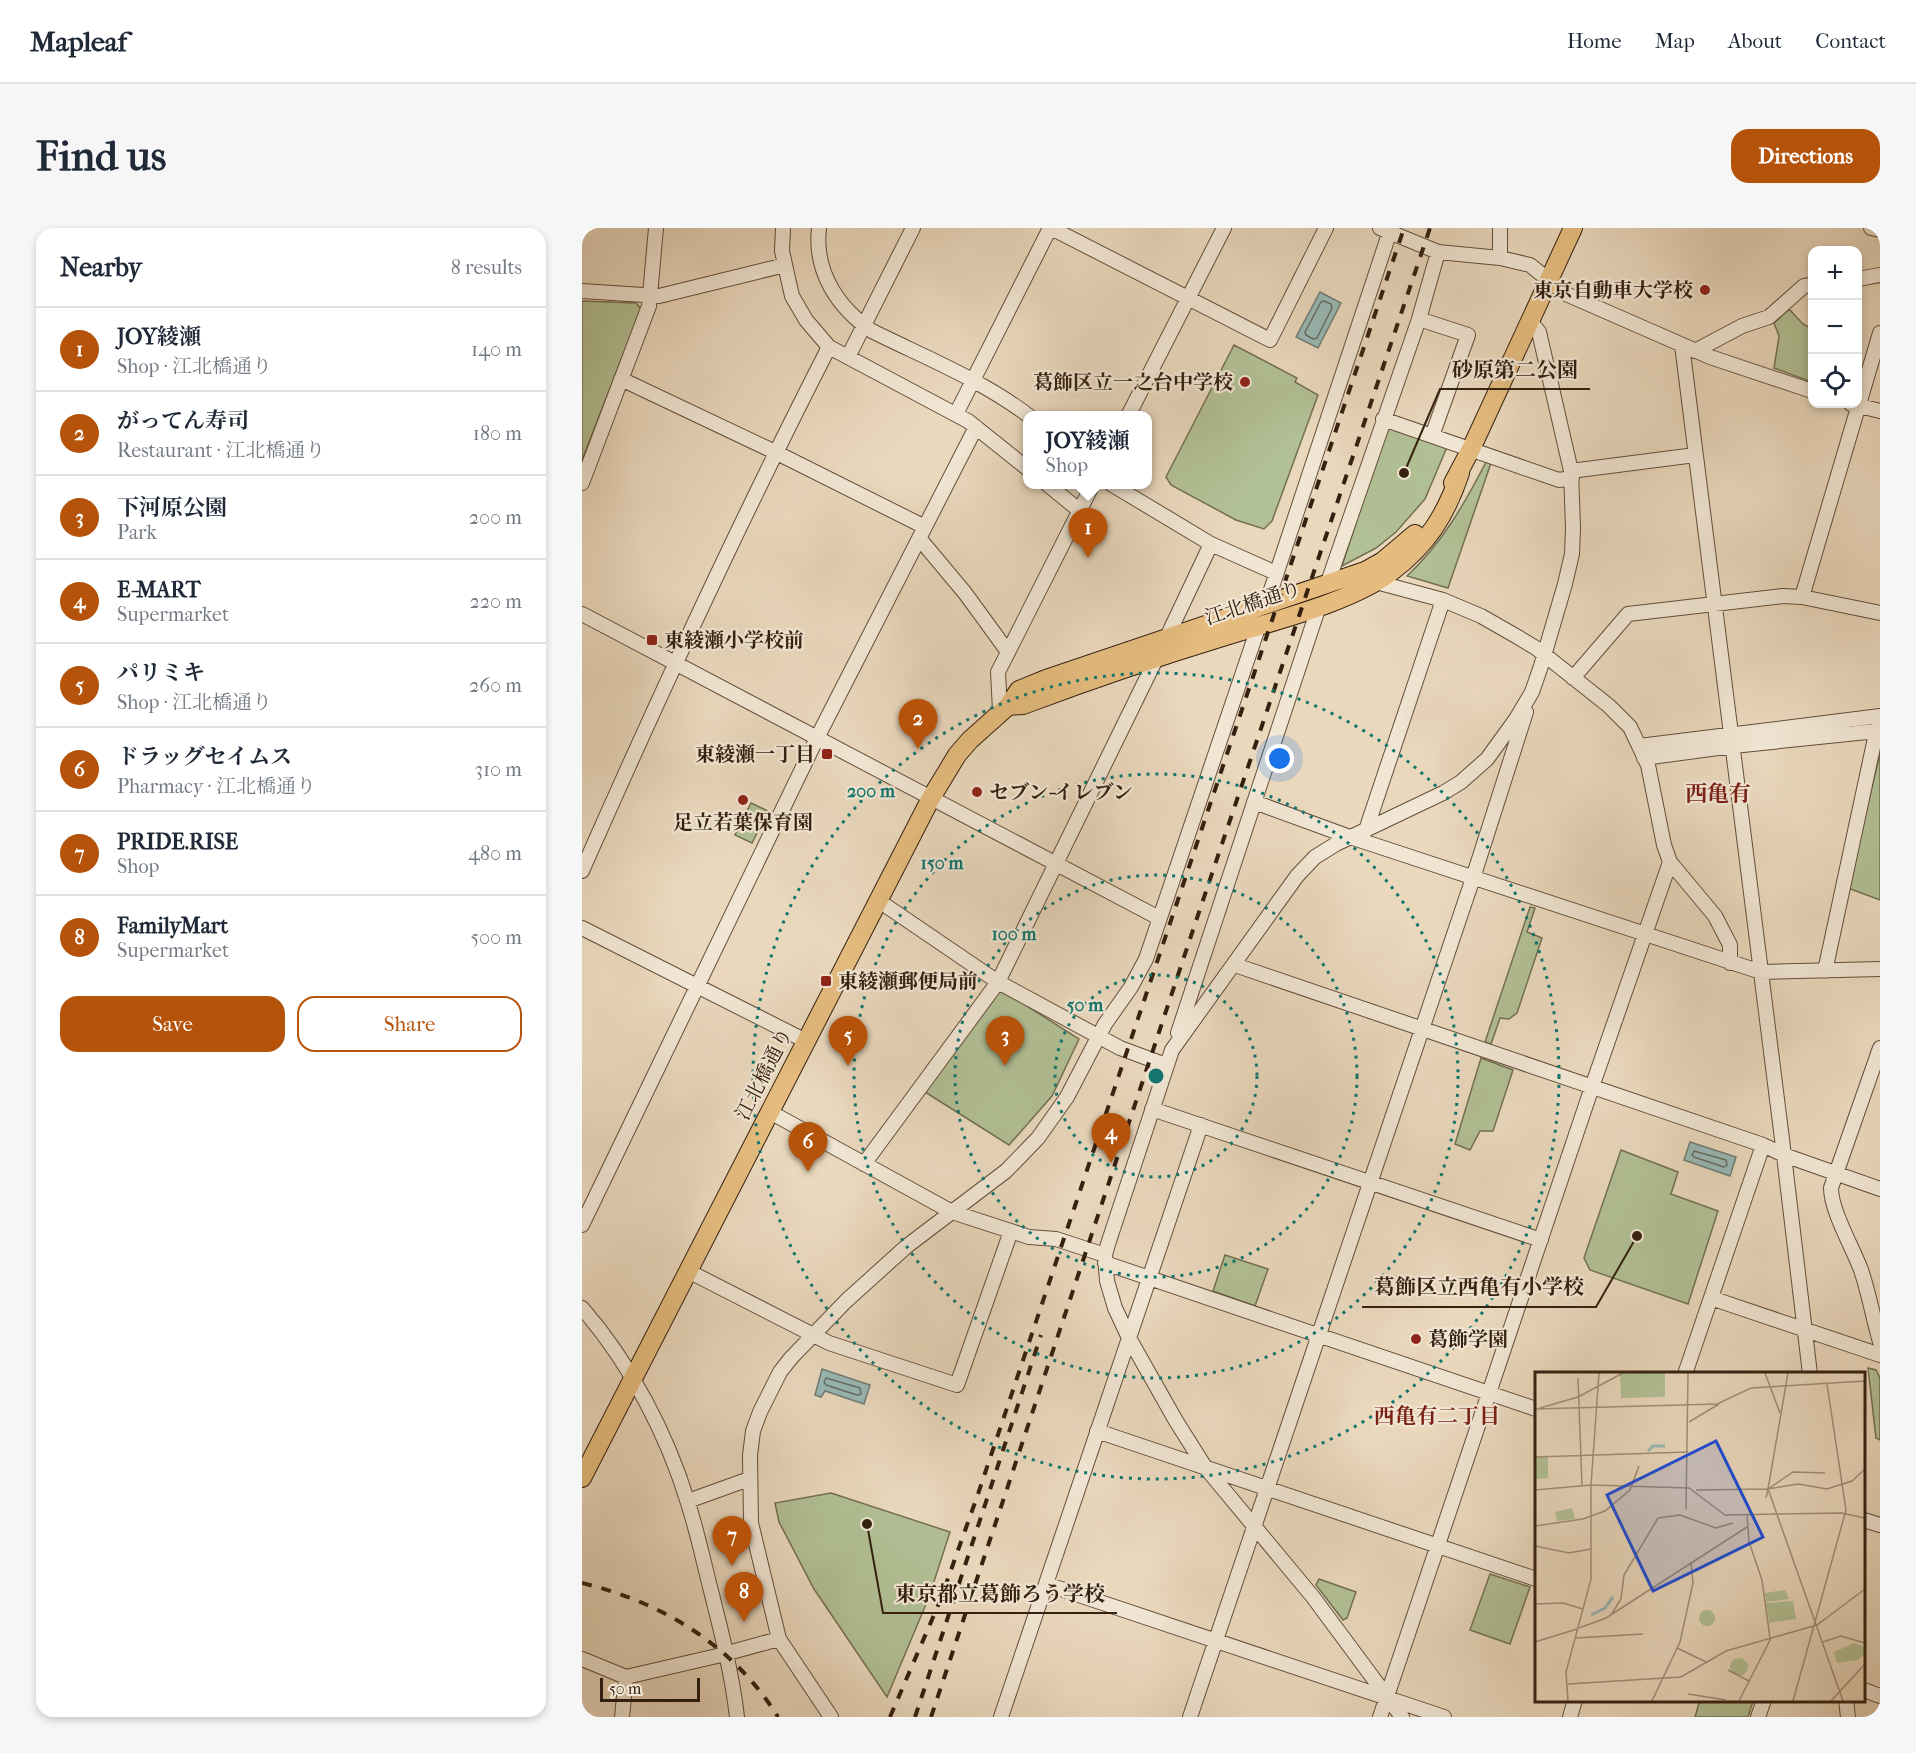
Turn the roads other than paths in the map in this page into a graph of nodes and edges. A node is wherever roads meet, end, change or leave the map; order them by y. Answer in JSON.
{"nodes":[{"id":1,"x":656,"y":228,"type":"edge"},
{"id":2,"x":783,"y":228,"type":"edge"},
{"id":3,"x":819,"y":228,"type":"edge"},
{"id":4,"x":913,"y":228,"type":"edge"},
{"id":5,"x":1050,"y":228,"type":"edge"},
{"id":6,"x":1224,"y":228,"type":"edge"},
{"id":7,"x":1326,"y":228,"type":"edge"},
{"id":8,"x":1500,"y":228,"type":"edge"},
{"id":9,"x":1573,"y":228,"type":"edge"},
{"id":10,"x":1871,"y":228,"type":"edge"},
{"id":11,"x":1387,"y":230,"type":"edge"},
{"id":12,"x":1880,"y":230,"type":"edge"},
{"id":13,"x":1438,"y":252,"type":"junction"},
{"id":14,"x":1500,"y":258,"type":"junction"},
{"id":15,"x":785,"y":265,"type":"junction"},
{"id":16,"x":1880,"y":275,"type":"edge"},
{"id":17,"x":1862,"y":278,"type":"edge"},
{"id":18,"x":1548,"y":280,"type":"junction"},
{"id":19,"x":1808,"y":286,"type":"edge"},
{"id":20,"x":582,"y":291,"type":"edge"},
{"id":21,"x":651,"y":296,"type":"junction"},
{"id":22,"x":1189,"y":298,"type":"junction"},
{"id":23,"x":1419,"y":319,"type":"junction"},
{"id":24,"x":1530,"y":321,"type":"junction"},
{"id":25,"x":864,"y":325,"type":"junction"},
{"id":26,"x":1880,"y":333,"type":"edge"},
{"id":27,"x":1682,"y":345,"type":"junction"},
{"id":28,"x":829,"y":348,"type":"junction"},
{"id":29,"x":1695,"y":351,"type":"junction"},
{"id":30,"x":848,"y":357,"type":"junction"},
{"id":31,"x":621,"y":379,"type":"junction"},
{"id":32,"x":972,"y":381,"type":"junction"},
{"id":33,"x":1862,"y":383,"type":"edge"},
{"id":34,"x":1808,"y":390,"type":"edge"},
{"id":35,"x":1862,"y":407,"type":"edge"},
{"id":36,"x":1853,"y":408,"type":"edge"},
{"id":37,"x":1023,"y":411,"type":"edge"},
{"id":38,"x":1131,"y":411,"type":"edge"},
{"id":39,"x":1880,"y":411,"type":"edge"},
{"id":40,"x":956,"y":414,"type":"junction"},
{"id":41,"x":1383,"y":419,"type":"junction"},
{"id":42,"x":976,"y":427,"type":"junction"},
{"id":43,"x":1432,"y":436,"type":"junction"},
{"id":44,"x":1472,"y":449,"type":"junction"},
{"id":45,"x":776,"y":452,"type":"junction"},
{"id":46,"x":1695,"y":455,"type":"junction"},
{"id":47,"x":1023,"y":465,"type":"edge"},
{"id":48,"x":1460,"y":473,"type":"junction"},
{"id":49,"x":1571,"y":474,"type":"junction"},
{"id":50,"x":582,"y":483,"type":"edge"},
{"id":51,"x":1053,"y":489,"type":"edge"},
{"id":52,"x":1091,"y":489,"type":"edge"},
{"id":53,"x":1119,"y":489,"type":"edge"},
{"id":54,"x":1080,"y":511,"type":"junction"},
{"id":55,"x":922,"y":533,"type":"junction"},
{"id":56,"x":1211,"y":544,"type":"junction"},
{"id":57,"x":1276,"y":573,"type":"junction"},
{"id":58,"x":1376,"y":582,"type":"junction"},
{"id":59,"x":1327,"y":585,"type":"junction"},
{"id":60,"x":1802,"y":597,"type":"junction"},
{"id":61,"x":1443,"y":600,"type":"junction"},
{"id":62,"x":1715,"y":604,"type":"junction"},
{"id":63,"x":1266,"y":605,"type":"junction"},
{"id":64,"x":1319,"y":606,"type":"junction"},
{"id":65,"x":1880,"y":613,"type":"edge"},
{"id":66,"x":582,"y":614,"type":"edge"},
{"id":67,"x":1259,"y":625,"type":"junction"},
{"id":68,"x":1167,"y":637,"type":"junction"},
{"id":69,"x":1008,"y":652,"type":"junction"},
{"id":70,"x":1544,"y":655,"type":"junction"},
{"id":71,"x":1157,"y":657,"type":"junction"},
{"id":72,"x":674,"y":663,"type":"junction"},
{"id":73,"x":1573,"y":678,"type":"junction"},
{"id":74,"x":1532,"y":692,"type":"junction"},
{"id":75,"x":1004,"y":709,"type":"junction"},
{"id":76,"x":1880,"y":716,"type":"edge"},
{"id":77,"x":1878,"y":733,"type":"edge"},
{"id":78,"x":817,"y":738,"type":"junction"},
{"id":79,"x":1732,"y":740,"type":"junction"},
{"id":80,"x":1642,"y":752,"type":"junction"},
{"id":81,"x":931,"y":798,"type":"junction"},
{"id":82,"x":1254,"y":802,"type":"junction"},
{"id":83,"x":1366,"y":830,"type":"junction"},
{"id":84,"x":1350,"y":837,"type":"junction"},
{"id":85,"x":1670,"y":862,"type":"junction"},
{"id":86,"x":1057,"y":864,"type":"junction"},
{"id":87,"x":582,"y":871,"type":"edge"},
{"id":88,"x":1473,"y":878,"type":"junction"},
{"id":89,"x":879,"y":901,"type":"junction"},
{"id":90,"x":1160,"y":918,"type":"junction"},
{"id":91,"x":582,"y":928,"type":"edge"},
{"id":92,"x":1645,"y":936,"type":"junction"},
{"id":93,"x":1731,"y":963,"type":"junction"},
{"id":94,"x":1235,"y":965,"type":"junction"},
{"id":95,"x":1880,"y":969,"type":"edge"},
{"id":96,"x":1825,"y":971,"type":"junction"},
{"id":97,"x":1761,"y":972,"type":"junction"},
{"id":98,"x":998,"y":982,"type":"junction"},
{"id":99,"x":697,"y":986,"type":"junction"},
{"id":100,"x":1421,"y":1030,"type":"junction"},
{"id":101,"x":1099,"y":1036,"type":"junction"},
{"id":102,"x":806,"y":1041,"type":"junction"},
{"id":103,"x":1880,"y":1048,"type":"edge"},
{"id":104,"x":1172,"y":1050,"type":"junction"},
{"id":105,"x":1166,"y":1065,"type":"junction"},
{"id":106,"x":1592,"y":1087,"type":"junction"},
{"id":107,"x":1152,"y":1108,"type":"junction"},
{"id":108,"x":770,"y":1113,"type":"junction"},
{"id":109,"x":1201,"y":1125,"type":"junction"},
{"id":110,"x":1763,"y":1145,"type":"junction"},
{"id":111,"x":1784,"y":1155,"type":"junction"},
{"id":112,"x":864,"y":1164,"type":"junction"},
{"id":113,"x":1835,"y":1174,"type":"junction"},
{"id":114,"x":1370,"y":1182,"type":"junction"},
{"id":115,"x":1880,"y":1189,"type":"edge"},
{"id":116,"x":952,"y":1212,"type":"junction"},
{"id":117,"x":582,"y":1225,"type":"edge"},
{"id":118,"x":1011,"y":1232,"type":"junction"},
{"id":119,"x":1541,"y":1240,"type":"junction"},
{"id":120,"x":1105,"y":1259,"type":"junction"},
{"id":121,"x":688,"y":1271,"type":"junction"},
{"id":122,"x":1150,"y":1278,"type":"junction"},
{"id":123,"x":1711,"y":1298,"type":"junction"},
{"id":124,"x":582,"y":1308,"type":"edge"},
{"id":125,"x":1805,"y":1329,"type":"junction"},
{"id":126,"x":813,"y":1335,"type":"junction"},
{"id":127,"x":1319,"y":1335,"type":"junction"},
{"id":128,"x":1129,"y":1338,"type":"junction"},
{"id":129,"x":1880,"y":1342,"type":"edge"},
{"id":130,"x":1880,"y":1355,"type":"edge"},
{"id":131,"x":1686,"y":1372,"type":"edge"},
{"id":132,"x":1810,"y":1372,"type":"edge"},
{"id":133,"x":633,"y":1380,"type":"junction"},
{"id":134,"x":1489,"y":1393,"type":"junction"},
{"id":135,"x":1535,"y":1409,"type":"edge"},
{"id":136,"x":1097,"y":1431,"type":"junction"},
{"id":137,"x":1205,"y":1467,"type":"junction"},
{"id":138,"x":582,"y":1478,"type":"edge"},
{"id":139,"x":750,"y":1479,"type":"junction"},
{"id":140,"x":1268,"y":1488,"type":"junction"},
{"id":141,"x":688,"y":1501,"type":"junction"},
{"id":142,"x":1865,"y":1521,"type":"edge"},
{"id":143,"x":1880,"y":1525,"type":"edge"},
{"id":144,"x":1254,"y":1527,"type":"junction"},
{"id":145,"x":1438,"y":1545,"type":"junction"},
{"id":146,"x":1535,"y":1579,"type":"edge"},
{"id":147,"x":1046,"y":1584,"type":"junction"},
{"id":148,"x":779,"y":1639,"type":"junction"},
{"id":149,"x":1216,"y":1641,"type":"junction"},
{"id":150,"x":725,"y":1654,"type":"junction"},
{"id":151,"x":582,"y":1659,"type":"edge"},
{"id":152,"x":626,"y":1677,"type":"junction"},
{"id":153,"x":1865,"y":1691,"type":"edge"},
{"id":154,"x":1880,"y":1696,"type":"edge"},
{"id":155,"x":1386,"y":1697,"type":"junction"},
{"id":156,"x":1575,"y":1702,"type":"edge"},
{"id":157,"x":1764,"y":1702,"type":"edge"},
{"id":158,"x":1846,"y":1702,"type":"edge"},
{"id":159,"x":622,"y":1717,"type":"edge"},
{"id":160,"x":737,"y":1717,"type":"edge"},
{"id":161,"x":831,"y":1717,"type":"edge"},
{"id":162,"x":1001,"y":1717,"type":"edge"},
{"id":163,"x":1190,"y":1717,"type":"edge"},
{"id":164,"x":1380,"y":1717,"type":"edge"},
{"id":165,"x":1401,"y":1717,"type":"edge"},
{"id":166,"x":1444,"y":1717,"type":"edge"},
{"id":167,"x":1570,"y":1717,"type":"edge"},
{"id":168,"x":1758,"y":1717,"type":"edge"},
{"id":169,"x":1848,"y":1717,"type":"edge"}],
"edges":[{"from":1,"to":21,"type":"street"},
{"from":2,"to":15,"type":"street"},
{"from":3,"to":25,"type":"street"},
{"from":4,"to":25,"type":"street"},
{"from":5,"to":22,"type":"street"},
{"from":5,"to":32,"type":"street"},
{"from":6,"to":22,"type":"street"},
{"from":7,"to":22,"type":"street"},
{"from":8,"to":14,"type":"street"},
{"from":9,"to":18,"type":"main road","name":"江北橋通り"},
{"from":10,"to":12,"type":"street"},
{"from":11,"to":13,"type":"street"},
{"from":11,"to":57,"type":"street"},
{"from":13,"to":14,"type":"street"},
{"from":13,"to":23,"type":"street"},
{"from":14,"to":18,"type":"street"},
{"from":15,"to":21,"type":"street"},
{"from":15,"to":28,"type":"street"},
{"from":16,"to":17,"type":"street"},
{"from":18,"to":24,"type":"main road","name":"江北橋通り"},
{"from":18,"to":27,"type":"street"},
{"from":19,"to":29,"type":"street"},
{"from":20,"to":21,"type":"street"},
{"from":21,"to":31,"type":"street"},
{"from":22,"to":38,"type":"street"},
{"from":23,"to":41,"type":"street"},
{"from":23,"to":43,"type":"street"},
{"from":24,"to":44,"type":"main road","name":"江北橋通り"},
{"from":24,"to":49,"type":"street"},
{"from":25,"to":30,"type":"street"},
{"from":25,"to":32,"type":"street"},
{"from":26,"to":33,"type":"street"},
{"from":27,"to":29,"type":"street"},
{"from":27,"to":46,"type":"street"},
{"from":28,"to":30,"type":"street"},
{"from":28,"to":45,"type":"street"},
{"from":29,"to":34,"type":"street"},
{"from":30,"to":40,"type":"street"},
{"from":31,"to":45,"type":"street"},
{"from":31,"to":50,"type":"street"},
{"from":32,"to":37,"type":"street"},
{"from":32,"to":40,"type":"street"},
{"from":35,"to":39,"type":"street"},
{"from":36,"to":60,"type":"street"},
{"from":40,"to":42,"type":"street"},
{"from":41,"to":43,"type":"street"},
{"from":41,"to":59,"type":"street"},
{"from":42,"to":47,"type":"street"},
{"from":42,"to":55,"type":"street"},
{"from":43,"to":44,"type":"street"},
{"from":44,"to":48,"type":"main road","name":"江北橋通り"},
{"from":44,"to":49,"type":"street"},
{"from":45,"to":55,"type":"street"},
{"from":45,"to":72,"type":"street"},
{"from":46,"to":49,"type":"street"},
{"from":46,"to":62,"type":"street"},
{"from":48,"to":58,"type":"main road","name":"江北橋通り"},
{"from":48,"to":59,"type":"main road","name":"江北橋通り"},
{"from":49,"to":70,"type":"street"},
{"from":51,"to":54,"type":"street"},
{"from":52,"to":54,"type":"street"},
{"from":53,"to":56,"type":"street"},
{"from":54,"to":69,"type":"street"},
{"from":55,"to":69,"type":"street"},
{"from":55,"to":78,"type":"street"},
{"from":56,"to":57,"type":"street"},
{"from":56,"to":68,"type":"street"},
{"from":57,"to":63,"type":"street"},
{"from":58,"to":61,"type":"street"},
{"from":58,"to":64,"type":"main road","name":"江北橋通り"},
{"from":59,"to":63,"type":"main road","name":"江北橋通り"},
{"from":60,"to":62,"type":"street"},
{"from":60,"to":65,"type":"street"},
{"from":61,"to":70,"type":"street"},
{"from":61,"to":83,"type":"street"},
{"from":62,"to":73,"type":"street"},
{"from":62,"to":79,"type":"street"},
{"from":63,"to":68,"type":"main road","name":"江北橋通り"},
{"from":64,"to":67,"type":"main road","name":"江北橋通り"},
{"from":64,"to":82,"type":"street"},
{"from":66,"to":72,"type":"street"},
{"from":67,"to":71,"type":"main road","name":"江北橋通り"},
{"from":67,"to":90,"type":"street"},
{"from":68,"to":75,"type":"main road","name":"江北橋通り"},
{"from":69,"to":75,"type":"street"},
{"from":70,"to":73,"type":"street"},
{"from":70,"to":74,"type":"street"},
{"from":71,"to":75,"type":"main road","name":"江北橋通り"},
{"from":71,"to":86,"type":"street"},
{"from":72,"to":78,"type":"street"},
{"from":72,"to":87,"type":"street"},
{"from":73,"to":80,"type":"street"},
{"from":74,"to":83,"type":"street"},
{"from":74,"to":88,"type":"street"},
{"from":75,"to":81,"type":"main road","name":"江北橋通り"},
{"from":76,"to":79,"type":"street"},
{"from":77,"to":79,"type":"street"},
{"from":77,"to":96,"type":"street"},
{"from":78,"to":81,"type":"street"},
{"from":78,"to":99,"type":"street"},
{"from":79,"to":80,"type":"street"},
{"from":79,"to":97,"type":"street"},
{"from":80,"to":85,"type":"street"},
{"from":81,"to":86,"type":"street"},
{"from":81,"to":89,"type":"main road","name":"江北橋通り"},
{"from":82,"to":84,"type":"street"},
{"from":82,"to":104,"type":"street"},
{"from":83,"to":84,"type":"street"},
{"from":84,"to":88,"type":"street"},
{"from":84,"to":94,"type":"street"},
{"from":85,"to":92,"type":"street"},
{"from":85,"to":93,"type":"street"},
{"from":86,"to":90,"type":"street"},
{"from":86,"to":98,"type":"street"},
{"from":88,"to":92,"type":"street"},
{"from":88,"to":100,"type":"street"},
{"from":89,"to":98,"type":"street"},
{"from":89,"to":102,"type":"main road","name":"江北橋通り"},
{"from":90,"to":101,"type":"street"},
{"from":91,"to":99,"type":"street"},
{"from":92,"to":93,"type":"street"},
{"from":92,"to":106,"type":"street"},
{"from":93,"to":97,"type":"street"},
{"from":94,"to":100,"type":"street"},
{"from":94,"to":104,"type":"street"},
{"from":95,"to":96,"type":"street"},
{"from":96,"to":97,"type":"street"},
{"from":97,"to":111,"type":"street"},
{"from":98,"to":101,"type":"street"},
{"from":98,"to":112,"type":"street"},
{"from":99,"to":102,"type":"street"},
{"from":99,"to":117,"type":"street"},
{"from":100,"to":106,"type":"street"},
{"from":100,"to":114,"type":"street"},
{"from":101,"to":105,"type":"street"},
{"from":101,"to":116,"type":"street"},
{"from":102,"to":108,"type":"main road","name":"江北橋通り"},
{"from":103,"to":113,"type":"street"},
{"from":104,"to":105,"type":"street"},
{"from":105,"to":107,"type":"street"},
{"from":106,"to":110,"type":"street"},
{"from":106,"to":119,"type":"street"},
{"from":107,"to":109,"type":"street"},
{"from":107,"to":120,"type":"street"},
{"from":108,"to":112,"type":"street"},
{"from":108,"to":121,"type":"main road","name":"江北橋通り"},
{"from":109,"to":114,"type":"street"},
{"from":109,"to":122,"type":"street"},
{"from":110,"to":111,"type":"street"},
{"from":110,"to":123,"type":"street"},
{"from":111,"to":113,"type":"street"},
{"from":111,"to":125,"type":"street"},
{"from":112,"to":116,"type":"street"},
{"from":113,"to":115,"type":"street"},
{"from":113,"to":129,"type":"street"},
{"from":114,"to":119,"type":"street"},
{"from":114,"to":127,"type":"street"},
{"from":116,"to":118,"type":"street"},
{"from":116,"to":126,"type":"street"},
{"from":118,"to":120,"type":"street"},
{"from":118,"to":126,"type":"street"},
{"from":119,"to":134,"type":"street"},
{"from":120,"to":122,"type":"street"},
{"from":120,"to":128,"type":"street"},
{"from":121,"to":126,"type":"street"},
{"from":121,"to":133,"type":"main road","name":"江北橋通り"},
{"from":122,"to":127,"type":"street"},
{"from":122,"to":128,"type":"street"},
{"from":123,"to":125,"type":"street"},
{"from":123,"to":131,"type":"street"},
{"from":124,"to":133,"type":"street"},
{"from":125,"to":130,"type":"street"},
{"from":125,"to":132,"type":"street"},
{"from":126,"to":139,"type":"street"},
{"from":127,"to":134,"type":"street"},
{"from":127,"to":140,"type":"street"},
{"from":128,"to":136,"type":"street"},
{"from":128,"to":137,"type":"street"},
{"from":133,"to":138,"type":"main road","name":"江北橋通り"},
{"from":133,"to":141,"type":"street"},
{"from":134,"to":135,"type":"street"},
{"from":134,"to":145,"type":"street"},
{"from":136,"to":137,"type":"street"},
{"from":136,"to":147,"type":"street"},
{"from":137,"to":140,"type":"street"},
{"from":137,"to":144,"type":"street"},
{"from":139,"to":141,"type":"street"},
{"from":139,"to":148,"type":"street"},
{"from":140,"to":144,"type":"street"},
{"from":140,"to":145,"type":"street"},
{"from":141,"to":150,"type":"street"},
{"from":142,"to":143,"type":"street"},
{"from":144,"to":149,"type":"street"},
{"from":144,"to":155,"type":"street"},
{"from":145,"to":146,"type":"street"},
{"from":145,"to":155,"type":"street"},
{"from":147,"to":149,"type":"street"},
{"from":147,"to":162,"type":"street"},
{"from":148,"to":150,"type":"street"},
{"from":148,"to":161,"type":"street"},
{"from":149,"to":155,"type":"street"},
{"from":149,"to":163,"type":"street"},
{"from":150,"to":152,"type":"street"},
{"from":150,"to":160,"type":"street"},
{"from":151,"to":152,"type":"street"},
{"from":152,"to":159,"type":"street"},
{"from":153,"to":154,"type":"street"},
{"from":155,"to":164,"type":"street"},
{"from":155,"to":165,"type":"street"},
{"from":155,"to":166,"type":"street"},
{"from":156,"to":167,"type":"street"},
{"from":157,"to":168,"type":"street"},
{"from":158,"to":169,"type":"street"}]}
